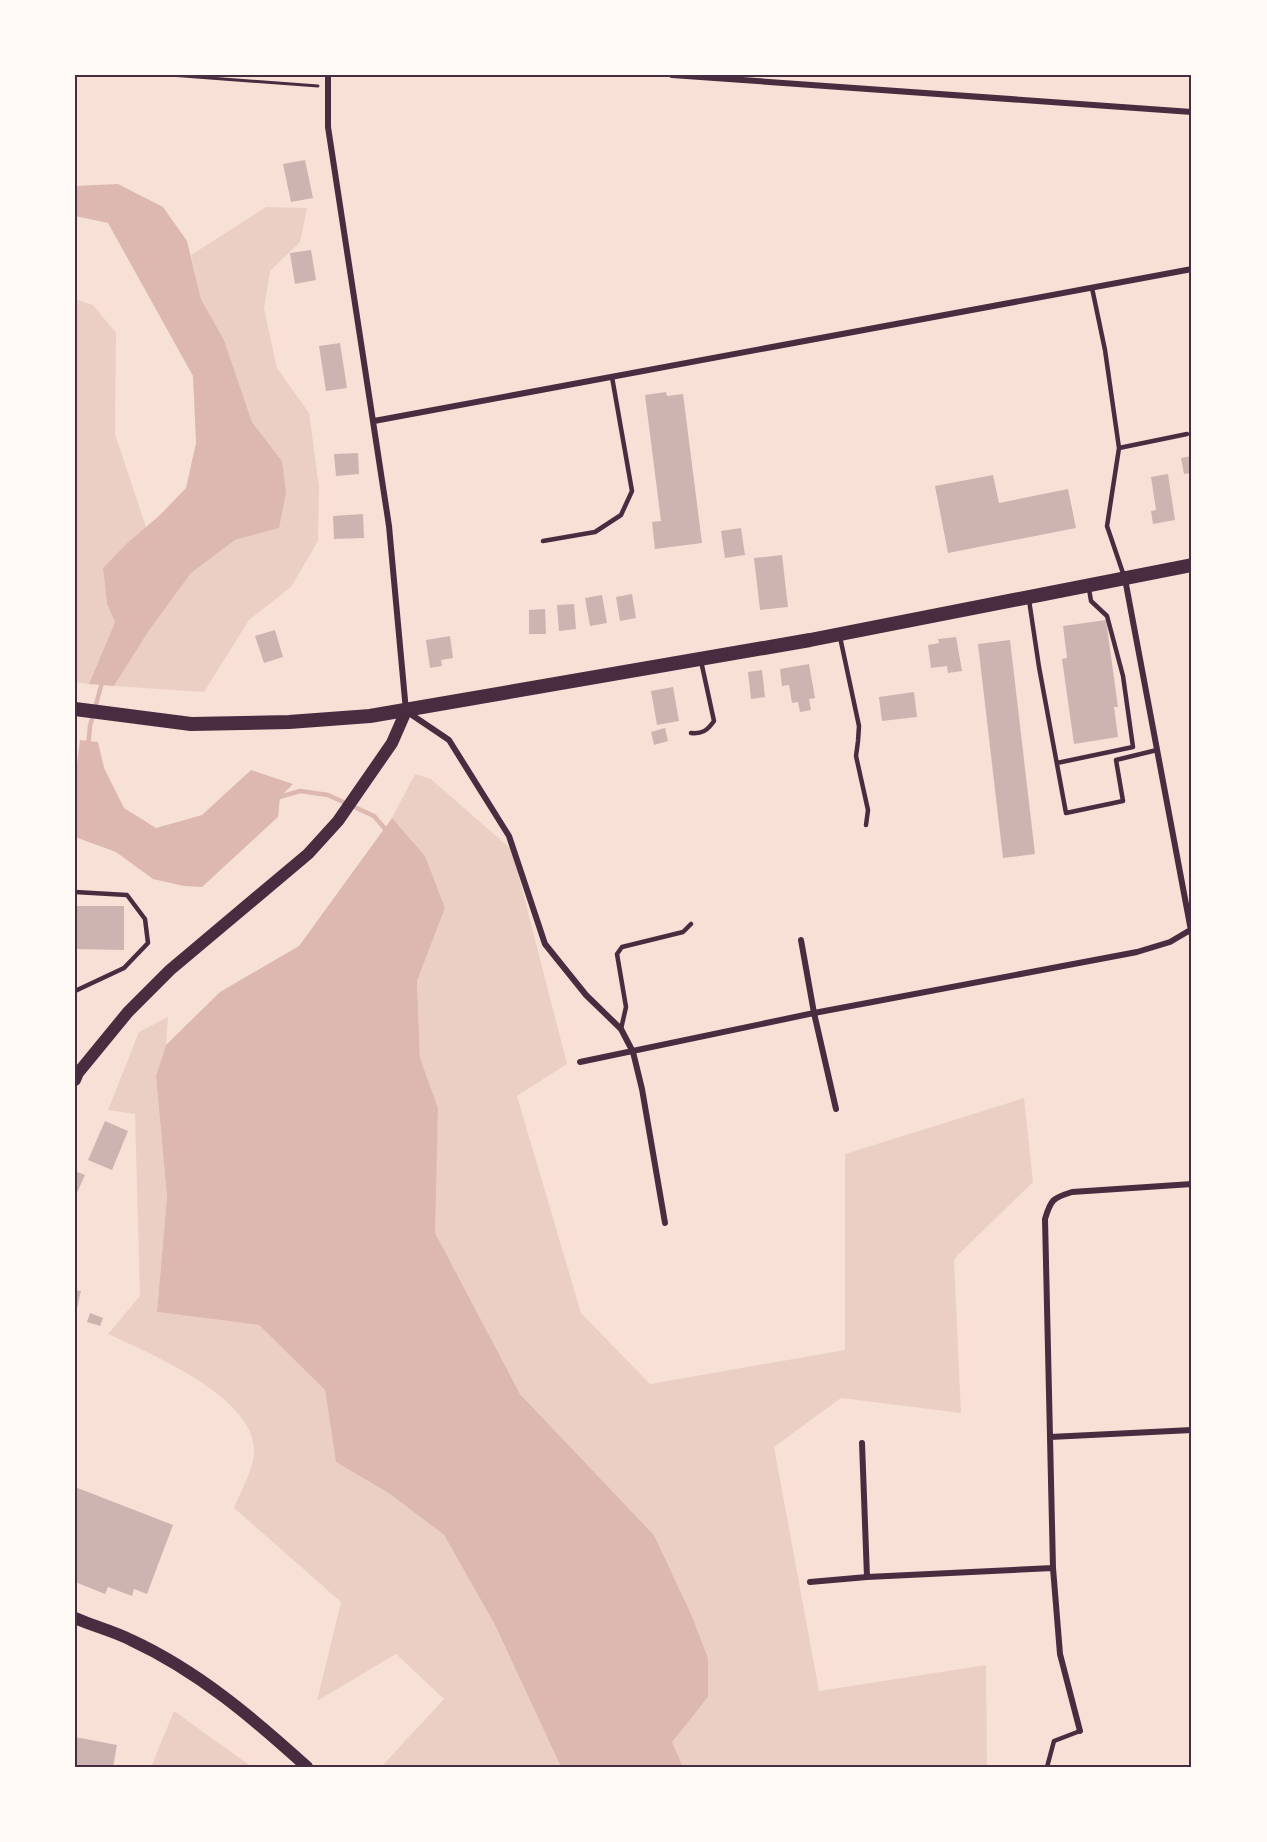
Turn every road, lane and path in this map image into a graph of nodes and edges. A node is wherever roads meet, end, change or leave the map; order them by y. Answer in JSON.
{"nodes":[{"id":1,"x":170,"y":75,"type":"edge"},
{"id":2,"x":328,"y":75,"type":"edge"},
{"id":3,"x":672,"y":75,"type":"edge"},
{"id":4,"x":775,"y":75,"type":"edge"},
{"id":5,"x":775,"y":83,"type":"junction"},
{"id":6,"x":327,"y":87,"type":"junction"},
{"id":7,"x":1192,"y":112,"type":"edge"},
{"id":8,"x":1192,"y":269,"type":"edge"},
{"id":9,"x":1092,"y":288,"type":"junction"},
{"id":10,"x":612,"y":377,"type":"junction"},
{"id":11,"x":374,"y":421,"type":"junction"},
{"id":12,"x":1187,"y":434,"type":"dead end"},
{"id":13,"x":1119,"y":448,"type":"junction"},
{"id":14,"x":543,"y":541,"type":"dead end"},
{"id":15,"x":1192,"y":565,"type":"edge"},
{"id":16,"x":1124,"y":578,"type":"junction"},
{"id":17,"x":1088,"y":585,"type":"junction"},
{"id":18,"x":1029,"y":597,"type":"junction"},
{"id":19,"x":840,"y":634,"type":"junction"},
{"id":20,"x":701,"y":660,"type":"junction"},
{"id":21,"x":75,"y":709,"type":"edge"},
{"id":22,"x":405,"y":711,"type":"junction"},
{"id":23,"x":691,"y":734,"type":"dead end"},
{"id":24,"x":1157,"y":750,"type":"junction"},
{"id":25,"x":1115,"y":751,"type":"junction"},
{"id":26,"x":1116,"y":760,"type":"junction"},
{"id":27,"x":1057,"y":763,"type":"junction"},
{"id":28,"x":866,"y":825,"type":"dead end"},
{"id":29,"x":75,"y":892,"type":"edge"},
{"id":30,"x":691,"y":924,"type":"dead end"},
{"id":31,"x":1192,"y":932,"type":"edge"},
{"id":32,"x":801,"y":940,"type":"dead end"},
{"id":33,"x":75,"y":991,"type":"edge"},
{"id":34,"x":814,"y":1013,"type":"junction"},
{"id":35,"x":621,"y":1029,"type":"junction"},
{"id":36,"x":633,"y":1052,"type":"junction"},
{"id":37,"x":580,"y":1062,"type":"dead end"},
{"id":38,"x":76,"y":1074,"type":"edge"},
{"id":39,"x":836,"y":1109,"type":"dead end"},
{"id":40,"x":1192,"y":1184,"type":"edge"},
{"id":41,"x":665,"y":1223,"type":"dead end"},
{"id":42,"x":1192,"y":1430,"type":"edge"},
{"id":43,"x":1050,"y":1437,"type":"junction"},
{"id":44,"x":862,"y":1443,"type":"dead end"},
{"id":45,"x":1053,"y":1568,"type":"junction"},
{"id":46,"x":867,"y":1577,"type":"junction"},
{"id":47,"x":810,"y":1582,"type":"dead end"},
{"id":48,"x":75,"y":1618,"type":"edge"},
{"id":49,"x":1080,"y":1731,"type":"joint"},
{"id":50,"x":307,"y":1767,"type":"edge"},
{"id":51,"x":1047,"y":1767,"type":"edge"}],
"edges":[{"from":1,"to":6,"type":"path"},
{"from":2,"to":6,"type":"street"},
{"from":3,"to":5,"type":"street"},
{"from":4,"to":5,"type":"street"},
{"from":5,"to":7,"type":"street"},
{"from":6,"to":11,"type":"street"},
{"from":8,"to":9,"type":"street"},
{"from":9,"to":10,"type":"street"},
{"from":9,"to":13,"type":"lane"},
{"from":10,"to":11,"type":"street"},
{"from":10,"to":14,"type":"lane"},
{"from":11,"to":22,"type":"street"},
{"from":12,"to":13,"type":"lane"},
{"from":13,"to":16,"type":"lane"},
{"from":15,"to":16,"type":"main road"},
{"from":16,"to":17,"type":"main road"},
{"from":16,"to":24,"type":"street"},
{"from":17,"to":18,"type":"main road"},
{"from":17,"to":25,"type":"lane"},
{"from":18,"to":19,"type":"main road"},
{"from":18,"to":27,"type":"lane"},
{"from":19,"to":20,"type":"main road"},
{"from":19,"to":28,"type":"lane"},
{"from":20,"to":22,"type":"main road"},
{"from":20,"to":23,"type":"lane"},
{"from":21,"to":22,"type":"main road"},
{"from":22,"to":35,"type":"street"},
{"from":22,"to":38,"type":"main road"},
{"from":24,"to":26,"type":"lane"},
{"from":24,"to":31,"type":"street"},
{"from":25,"to":26,"type":"lane"},
{"from":25,"to":27,"type":"lane"},
{"from":26,"to":27,"type":"lane"},
{"from":29,"to":33,"type":"lane"},
{"from":30,"to":35,"type":"lane"},
{"from":31,"to":34,"type":"street"},
{"from":32,"to":34,"type":"street"},
{"from":34,"to":36,"type":"street"},
{"from":34,"to":39,"type":"street"},
{"from":35,"to":36,"type":"street"},
{"from":36,"to":37,"type":"street"},
{"from":36,"to":41,"type":"street"},
{"from":40,"to":43,"type":"street"},
{"from":42,"to":43,"type":"street"},
{"from":43,"to":45,"type":"street"},
{"from":44,"to":46,"type":"street"},
{"from":45,"to":46,"type":"street"},
{"from":45,"to":49,"type":"street"},
{"from":46,"to":47,"type":"street"},
{"from":48,"to":50,"type":"main road"},
{"from":49,"to":51,"type":"lane"}]}
